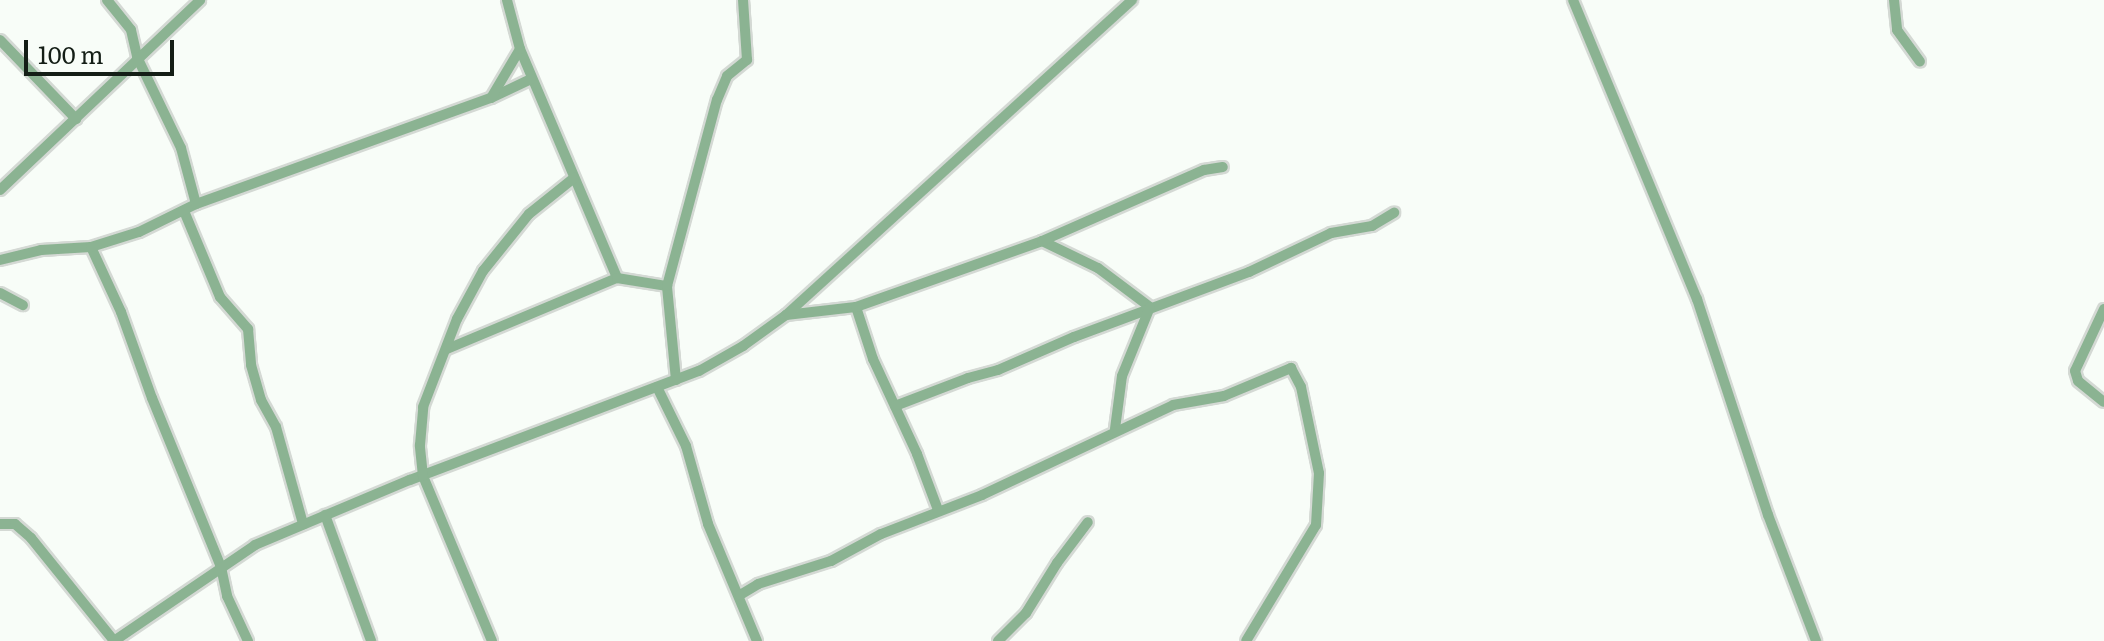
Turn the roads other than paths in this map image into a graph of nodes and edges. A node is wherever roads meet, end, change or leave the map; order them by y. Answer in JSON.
{"nodes":[{"id":1,"x":107,"y":0,"type":"edge"},
{"id":2,"x":200,"y":0,"type":"edge"},
{"id":3,"x":507,"y":0,"type":"edge"},
{"id":4,"x":743,"y":0,"type":"edge"},
{"id":5,"x":1132,"y":0,"type":"edge"},
{"id":6,"x":1573,"y":0,"type":"edge"},
{"id":7,"x":1894,"y":0,"type":"edge"},
{"id":8,"x":0,"y":40,"type":"edge"},
{"id":9,"x":520,"y":49,"type":"junction"},
{"id":10,"x":137,"y":57,"type":"junction"},
{"id":11,"x":1920,"y":62,"type":"dead end"},
{"id":12,"x":531,"y":79,"type":"junction"},
{"id":13,"x":491,"y":98,"type":"junction"},
{"id":14,"x":76,"y":119,"type":"junction"},
{"id":15,"x":1223,"y":167,"type":"dead end"},
{"id":16,"x":574,"y":178,"type":"junction"},
{"id":17,"x":0,"y":190,"type":"edge"},
{"id":18,"x":196,"y":204,"type":"junction"},
{"id":19,"x":184,"y":211,"type":"junction"},
{"id":20,"x":1394,"y":213,"type":"dead end"},
{"id":21,"x":1042,"y":241,"type":"junction"},
{"id":22,"x":91,"y":247,"type":"junction"},
{"id":23,"x":0,"y":260,"type":"edge"},
{"id":24,"x":617,"y":278,"type":"junction"},
{"id":25,"x":667,"y":286,"type":"junction"},
{"id":26,"x":0,"y":293,"type":"edge"},
{"id":27,"x":23,"y":305,"type":"dead end"},
{"id":28,"x":856,"y":307,"type":"junction"},
{"id":29,"x":1150,"y":307,"type":"junction"},
{"id":30,"x":2104,"y":309,"type":"edge"},
{"id":31,"x":786,"y":315,"type":"junction"},
{"id":32,"x":447,"y":349,"type":"junction"},
{"id":33,"x":676,"y":380,"type":"junction"},
{"id":34,"x":657,"y":387,"type":"junction"},
{"id":35,"x":2104,"y":402,"type":"edge"},
{"id":36,"x":895,"y":406,"type":"junction"},
{"id":37,"x":1115,"y":429,"type":"junction"},
{"id":38,"x":423,"y":476,"type":"junction"},
{"id":39,"x":938,"y":510,"type":"junction"},
{"id":40,"x":325,"y":515,"type":"junction"},
{"id":41,"x":1088,"y":522,"type":"dead end"},
{"id":42,"x":0,"y":524,"type":"edge"},
{"id":43,"x":303,"y":524,"type":"junction"},
{"id":44,"x":221,"y":567,"type":"junction"},
{"id":45,"x":740,"y":595,"type":"junction"},
{"id":46,"x":114,"y":641,"type":"edge"},
{"id":47,"x":248,"y":641,"type":"edge"},
{"id":48,"x":371,"y":641,"type":"edge"},
{"id":49,"x":492,"y":641,"type":"edge"},
{"id":50,"x":757,"y":641,"type":"edge"},
{"id":51,"x":998,"y":641,"type":"edge"},
{"id":52,"x":1246,"y":641,"type":"edge"},
{"id":53,"x":1816,"y":641,"type":"edge"}],
"edges":[{"from":1,"to":10,"type":"street"},
{"from":2,"to":10,"type":"street"},
{"from":3,"to":9,"type":"street"},
{"from":4,"to":25,"type":"street"},
{"from":5,"to":31,"type":"street"},
{"from":6,"to":53,"type":"street"},
{"from":7,"to":11,"type":"street"},
{"from":8,"to":14,"type":"street"},
{"from":9,"to":12,"type":"street"},
{"from":9,"to":13,"type":"street"},
{"from":10,"to":14,"type":"street"},
{"from":10,"to":18,"type":"street"},
{"from":12,"to":13,"type":"street"},
{"from":12,"to":16,"type":"street"},
{"from":13,"to":18,"type":"street"},
{"from":14,"to":17,"type":"street"},
{"from":15,"to":21,"type":"street"},
{"from":16,"to":24,"type":"street"},
{"from":16,"to":32,"type":"street"},
{"from":18,"to":19,"type":"street"},
{"from":19,"to":22,"type":"street"},
{"from":19,"to":43,"type":"street"},
{"from":20,"to":29,"type":"street"},
{"from":21,"to":28,"type":"street"},
{"from":21,"to":29,"type":"street"},
{"from":22,"to":23,"type":"street"},
{"from":22,"to":44,"type":"street"},
{"from":24,"to":25,"type":"street"},
{"from":24,"to":32,"type":"street"},
{"from":25,"to":33,"type":"street"},
{"from":26,"to":27,"type":"street"},
{"from":28,"to":31,"type":"street"},
{"from":28,"to":36,"type":"street"},
{"from":29,"to":36,"type":"street"},
{"from":29,"to":37,"type":"street"},
{"from":30,"to":35,"type":"street"},
{"from":31,"to":33,"type":"street"},
{"from":32,"to":38,"type":"street"},
{"from":33,"to":34,"type":"street"},
{"from":34,"to":38,"type":"street"},
{"from":34,"to":45,"type":"street"},
{"from":36,"to":39,"type":"street"},
{"from":37,"to":39,"type":"street"},
{"from":37,"to":52,"type":"street"},
{"from":38,"to":40,"type":"street"},
{"from":38,"to":49,"type":"street"},
{"from":39,"to":45,"type":"street"},
{"from":40,"to":43,"type":"street"},
{"from":40,"to":48,"type":"street"},
{"from":41,"to":51,"type":"street"},
{"from":42,"to":46,"type":"street"},
{"from":43,"to":44,"type":"street"},
{"from":44,"to":46,"type":"street"},
{"from":44,"to":47,"type":"street"},
{"from":45,"to":50,"type":"street"}]}
